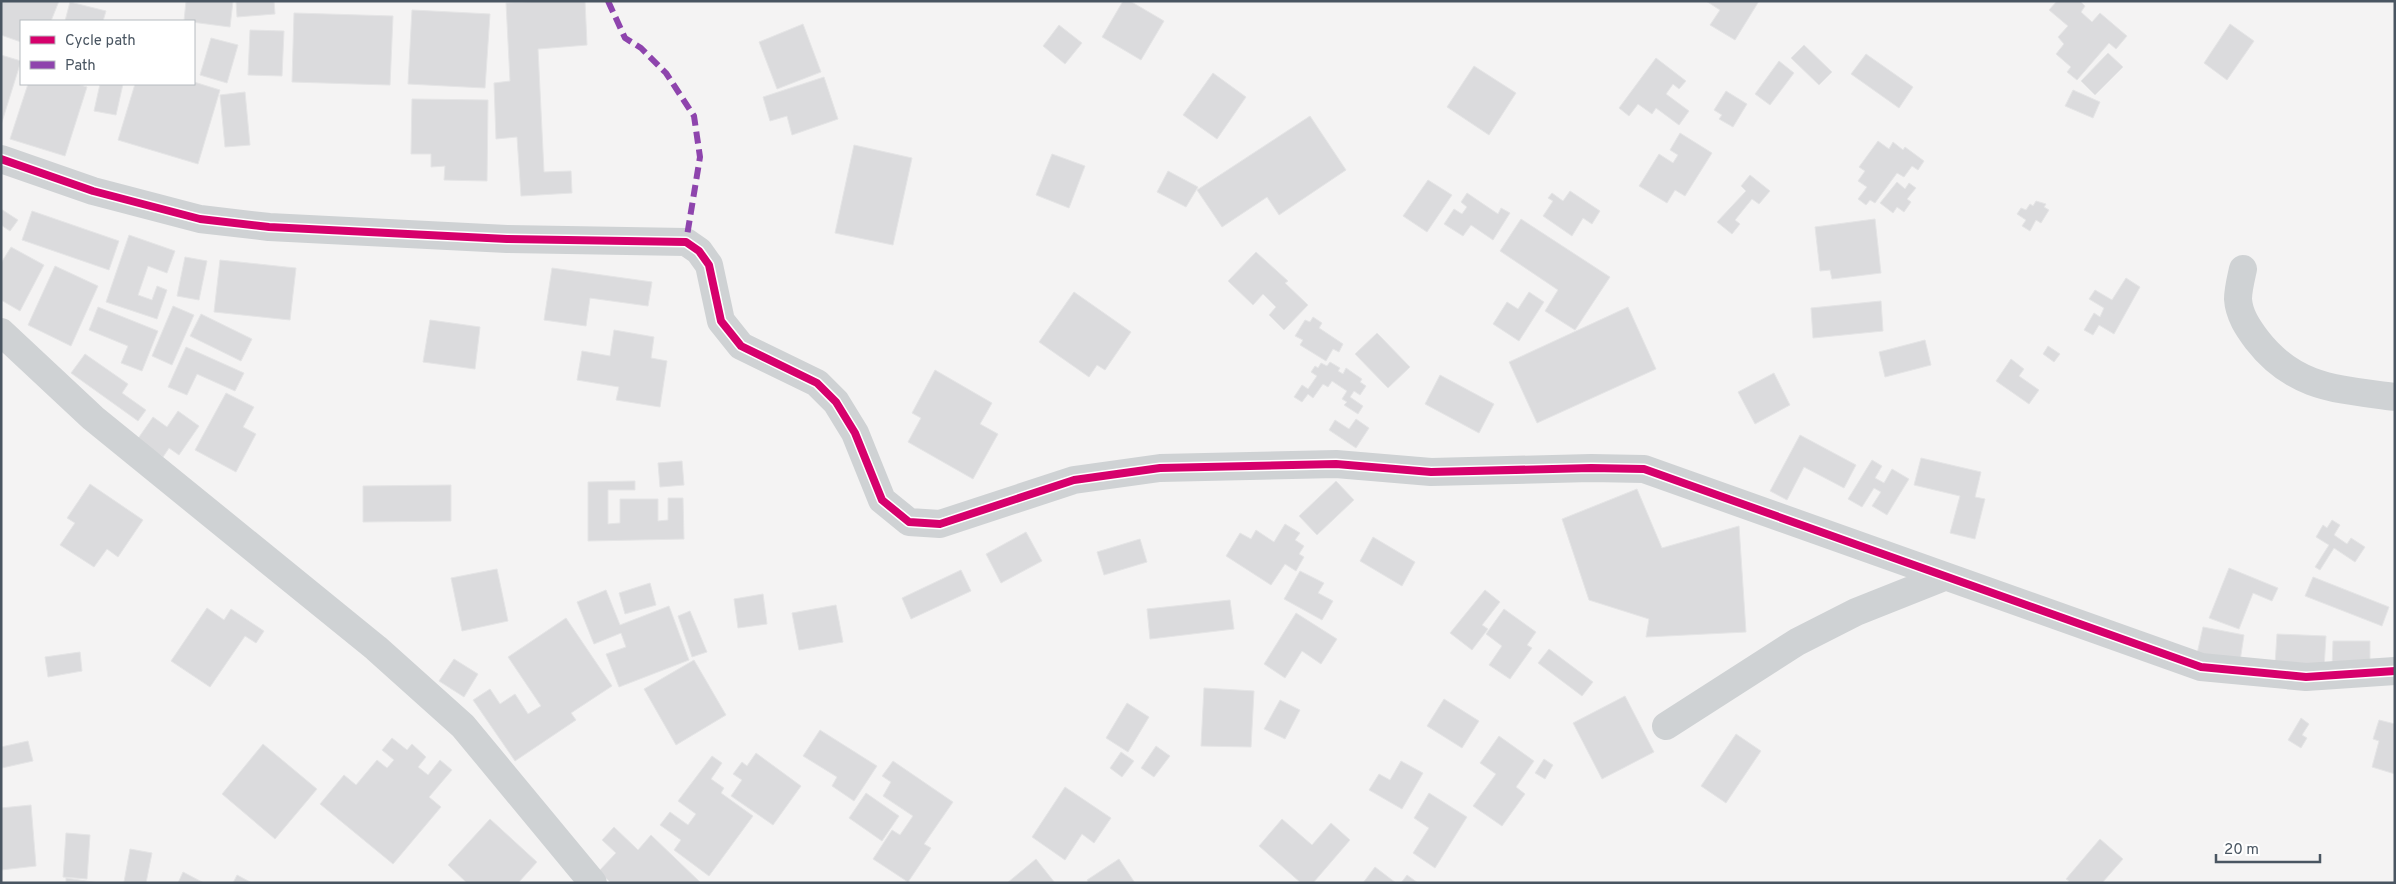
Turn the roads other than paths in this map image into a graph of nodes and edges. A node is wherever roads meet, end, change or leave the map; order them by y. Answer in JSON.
{"nodes":[{"id":1,"x":1,"y":159,"type":"edge"},
{"id":2,"x":2243,"y":268,"type":"dead end"},
{"id":3,"x":1,"y":332,"type":"edge"},
{"id":4,"x":2395,"y":397,"type":"edge"},
{"id":5,"x":1944,"y":577,"type":"junction"},
{"id":6,"x":2395,"y":671,"type":"edge"},
{"id":7,"x":1666,"y":726,"type":"dead end"},
{"id":8,"x":592,"y":883,"type":"edge"}],
"edges":[{"from":1,"to":5,"type":"street"},
{"from":2,"to":4,"type":"street"},
{"from":3,"to":8,"type":"street"},
{"from":5,"to":6,"type":"street"},
{"from":5,"to":7,"type":"street"}]}
